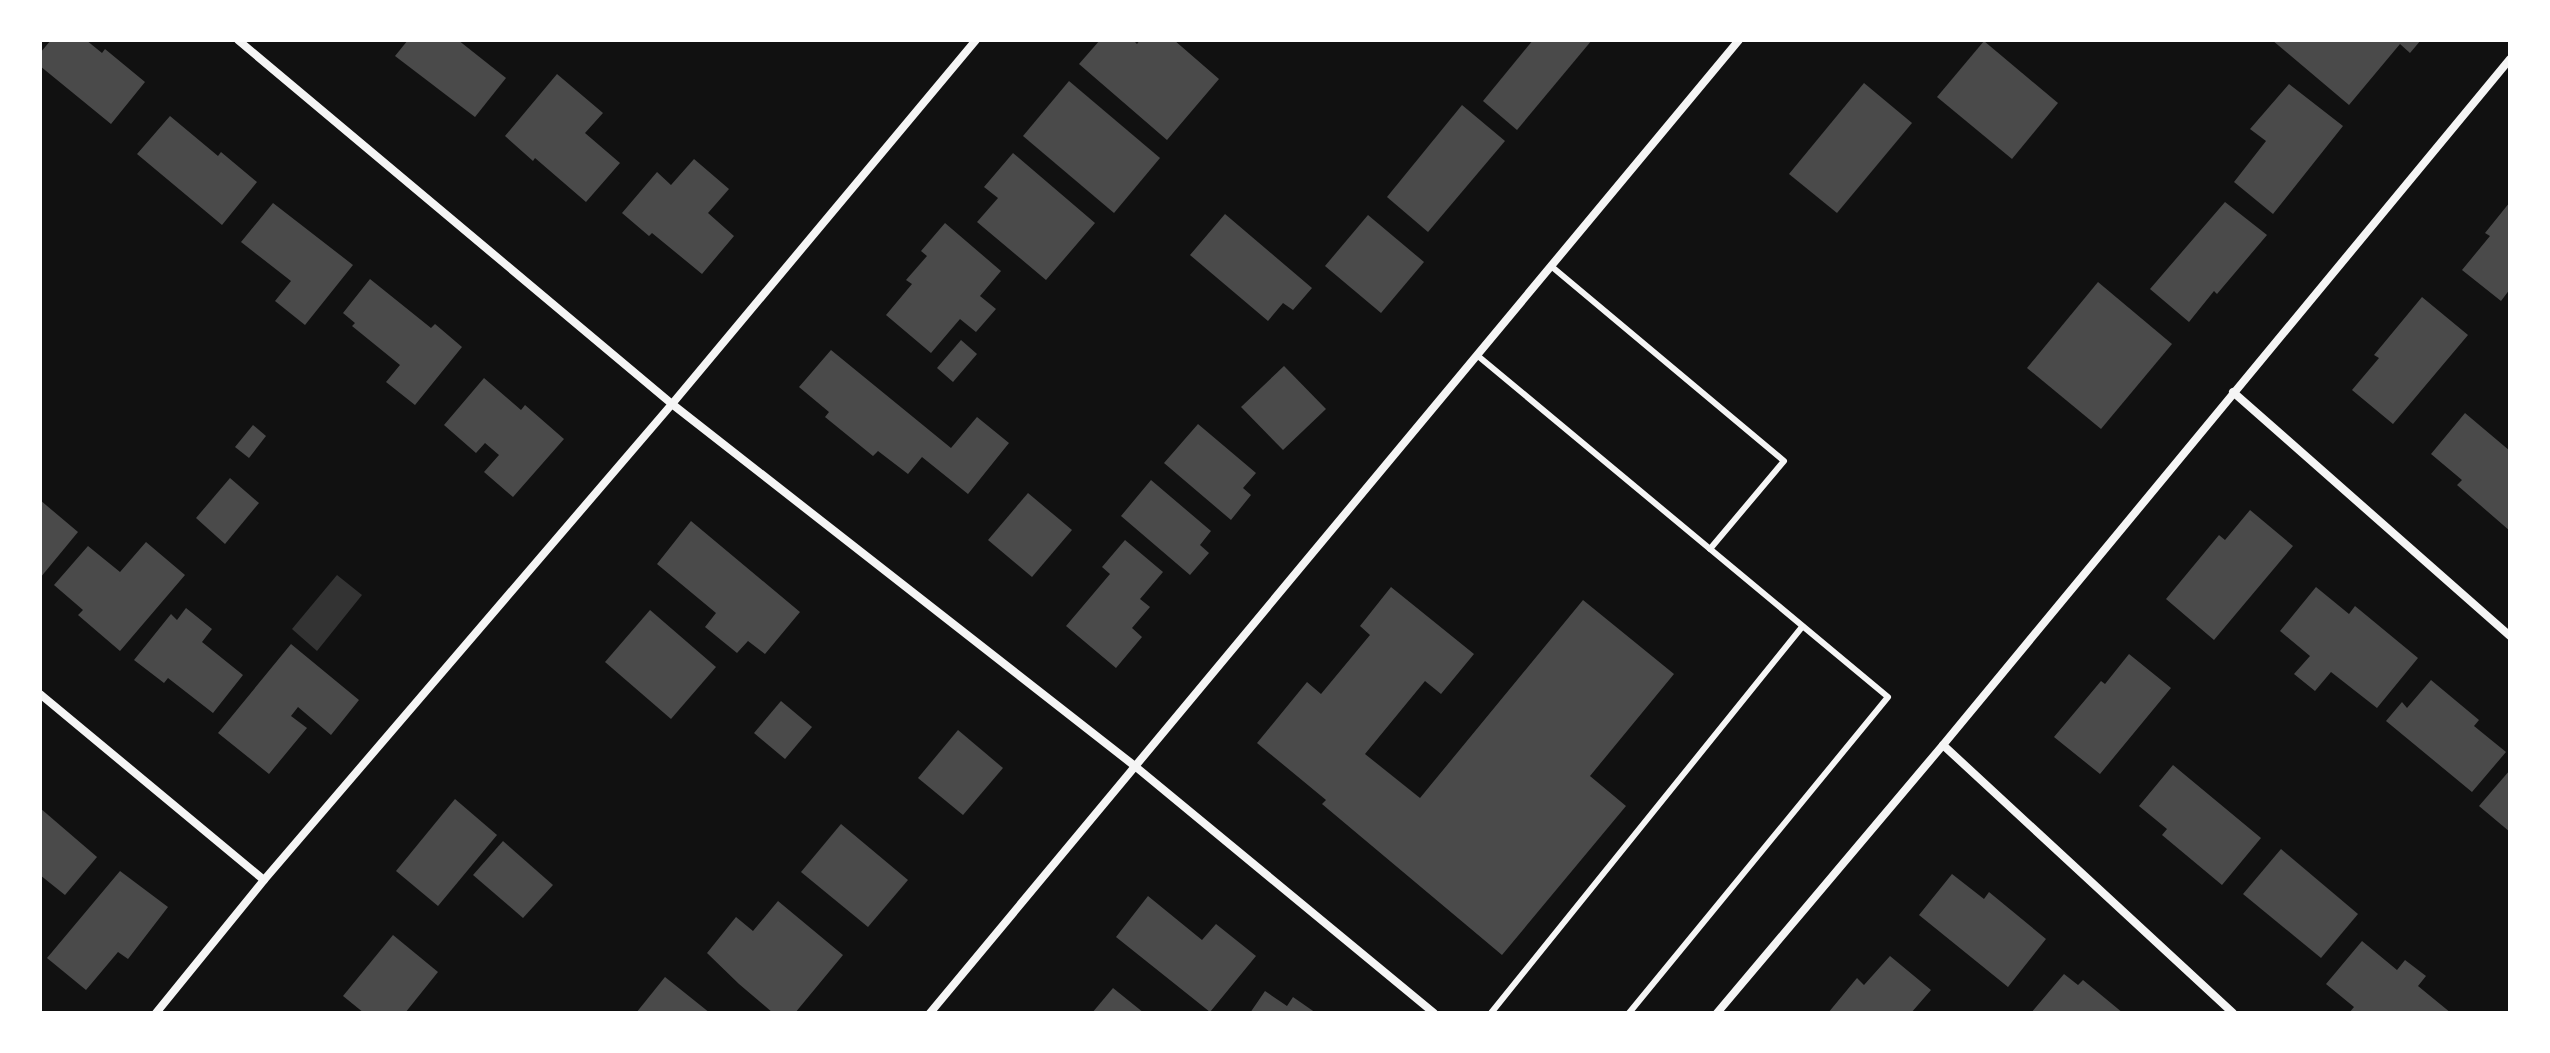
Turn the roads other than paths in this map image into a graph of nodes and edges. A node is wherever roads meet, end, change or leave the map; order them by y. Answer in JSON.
{"nodes":[{"id":1,"x":238,"y":40,"type":"edge"},
{"id":2,"x":976,"y":40,"type":"edge"},
{"id":3,"x":1739,"y":40,"type":"edge"},
{"id":4,"x":2510,"y":59,"type":"edge"},
{"id":5,"x":1551,"y":266,"type":"junction"},
{"id":6,"x":1478,"y":356,"type":"junction"},
{"id":7,"x":2233,"y":392,"type":"junction"},
{"id":8,"x":672,"y":404,"type":"junction"},
{"id":9,"x":1710,"y":549,"type":"junction"},
{"id":10,"x":1802,"y":627,"type":"junction"},
{"id":11,"x":2510,"y":636,"type":"edge"},
{"id":12,"x":40,"y":694,"type":"edge"},
{"id":13,"x":1943,"y":745,"type":"junction"},
{"id":14,"x":1136,"y":767,"type":"junction"},
{"id":15,"x":264,"y":880,"type":"junction"},
{"id":16,"x":156,"y":1013,"type":"edge"},
{"id":17,"x":930,"y":1013,"type":"edge"},
{"id":18,"x":1434,"y":1013,"type":"edge"},
{"id":19,"x":1491,"y":1013,"type":"edge"},
{"id":20,"x":1629,"y":1013,"type":"edge"},
{"id":21,"x":1717,"y":1013,"type":"edge"},
{"id":22,"x":2233,"y":1013,"type":"edge"}],
"edges":[{"from":1,"to":8,"type":"street"},
{"from":2,"to":8,"type":"street"},
{"from":3,"to":5,"type":"street"},
{"from":4,"to":7,"type":"street"},
{"from":5,"to":6,"type":"street"},
{"from":5,"to":9,"type":"lane"},
{"from":6,"to":9,"type":"lane"},
{"from":6,"to":14,"type":"street"},
{"from":7,"to":11,"type":"street"},
{"from":7,"to":13,"type":"street"},
{"from":8,"to":14,"type":"street"},
{"from":8,"to":15,"type":"street"},
{"from":9,"to":10,"type":"lane"},
{"from":10,"to":19,"type":"lane"},
{"from":10,"to":20,"type":"lane"},
{"from":12,"to":15,"type":"street"},
{"from":13,"to":21,"type":"street"},
{"from":13,"to":22,"type":"street"},
{"from":14,"to":17,"type":"street"},
{"from":14,"to":18,"type":"street"},
{"from":15,"to":16,"type":"street"}]}
